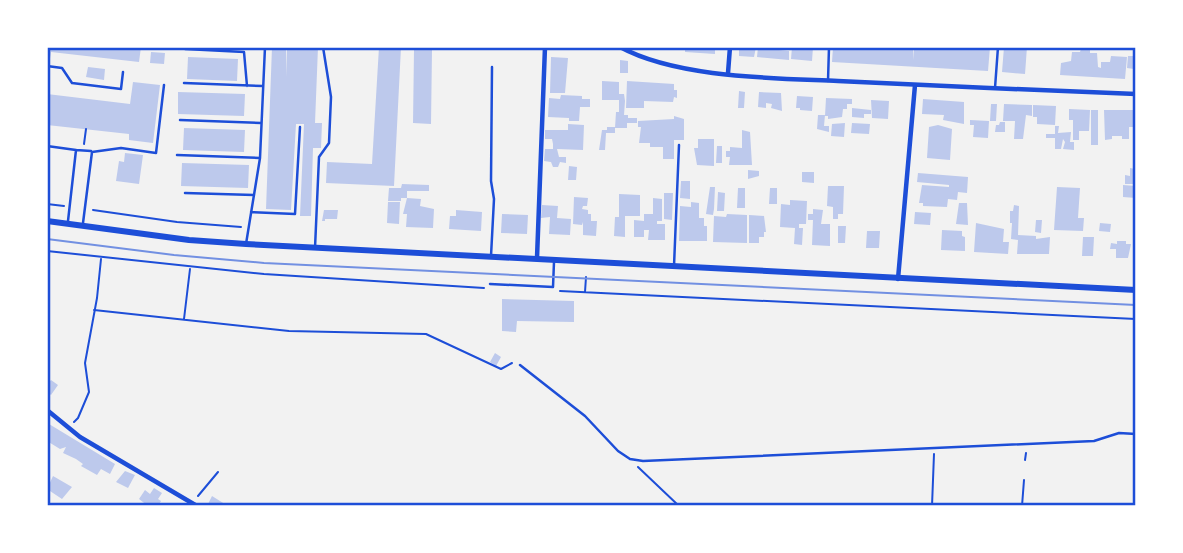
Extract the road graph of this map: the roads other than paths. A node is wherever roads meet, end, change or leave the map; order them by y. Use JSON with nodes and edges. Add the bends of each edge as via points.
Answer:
{"nodes":[{"id":1,"x":265,"y":47,"type":"edge"},
{"id":2,"x":323,"y":47,"type":"edge"},
{"id":3,"x":545,"y":47,"type":"edge"},
{"id":4,"x":620,"y":47,"type":"edge"},
{"id":5,"x":730,"y":47,"type":"edge"},
{"id":6,"x":830,"y":47,"type":"edge"},
{"id":7,"x":998,"y":47,"type":"edge"},
{"id":8,"x":185,"y":49,"type":"dead end"},
{"id":9,"x":244,"y":50,"type":"edge"},
{"id":10,"x":47,"y":66,"type":"edge"},
{"id":11,"x":492,"y":68,"type":"dead end"},
{"id":12,"x":123,"y":72,"type":"dead end"},
{"id":13,"x":728,"y":73,"type":"junction"},
{"id":14,"x":828,"y":81,"type":"junction"},
{"id":15,"x":184,"y":83,"type":"dead end"},
{"id":16,"x":164,"y":85,"type":"dead end"},
{"id":17,"x":915,"y":85,"type":"junction"},
{"id":18,"x":247,"y":86,"type":"junction"},
{"id":19,"x":263,"y":86,"type":"junction"},
{"id":20,"x":995,"y":89,"type":"junction"},
{"id":21,"x":1136,"y":94,"type":"edge"},
{"id":22,"x":180,"y":120,"type":"dead end"},
{"id":23,"x":261,"y":123,"type":"junction"},
{"id":24,"x":300,"y":127,"type":"dead end"},
{"id":25,"x":679,"y":145,"type":"dead end"},
{"id":26,"x":47,"y":146,"type":"edge"},
{"id":27,"x":76,"y":150,"type":"junction"},
{"id":28,"x":92,"y":152,"type":"junction"},
{"id":29,"x":177,"y":155,"type":"dead end"},
{"id":30,"x":260,"y":158,"type":"junction"},
{"id":31,"x":185,"y":193,"type":"dead end"},
{"id":32,"x":254,"y":195,"type":"junction"},
{"id":33,"x":251,"y":212,"type":"junction"},
{"id":34,"x":47,"y":221,"type":"edge"},
{"id":35,"x":67,"y":224,"type":"junction"},
{"id":36,"x":82,"y":226,"type":"junction"},
{"id":37,"x":246,"y":244,"type":"junction"},
{"id":38,"x":315,"y":248,"type":"junction"},
{"id":39,"x":491,"y":256,"type":"junction"},
{"id":40,"x":537,"y":258,"type":"junction"},
{"id":41,"x":554,"y":259,"type":"junction"},
{"id":42,"x":674,"y":266,"type":"junction"},
{"id":43,"x":898,"y":279,"type":"junction"},
{"id":44,"x":490,"y":284,"type":"dead end"},
{"id":45,"x":1136,"y":290,"type":"edge"},
{"id":46,"x":520,"y":365,"type":"road end"},
{"id":47,"x":47,"y":410,"type":"edge"},
{"id":48,"x":1136,"y":435,"type":"edge"},
{"id":49,"x":195,"y":504,"type":"edge"}],
"edges":[{"from":1,"to":19,"type":"lane"},
{"from":2,"to":38,"type":"lane","via":[[331,97],[330,143],[319,157]]},
{"from":3,"to":40,"type":"street"},
{"from":4,"to":13,"type":"street","via":[[658,64]]},
{"from":5,"to":13,"type":"street"},
{"from":6,"to":14,"type":"lane"},
{"from":7,"to":20,"type":"lane"},
{"from":8,"to":9,"type":"lane"},
{"from":9,"to":18,"type":"lane"},
{"from":10,"to":12,"type":"lane","via":[[62,68],[72,83],[121,89]]},
{"from":11,"to":39,"type":"lane"},
{"from":13,"to":14,"type":"street"},
{"from":14,"to":17,"type":"street"},
{"from":15,"to":18,"type":"lane"},
{"from":16,"to":28,"type":"lane","via":[[156,153],[121,148]]},
{"from":17,"to":20,"type":"street"},
{"from":17,"to":43,"type":"street"},
{"from":18,"to":19,"type":"lane"},
{"from":19,"to":23,"type":"lane"},
{"from":20,"to":21,"type":"street"},
{"from":22,"to":23,"type":"lane"},
{"from":23,"to":30,"type":"lane"},
{"from":24,"to":33,"type":"lane","via":[[295,214]]},
{"from":25,"to":42,"type":"lane"},
{"from":26,"to":27,"type":"lane"},
{"from":27,"to":28,"type":"lane"},
{"from":27,"to":35,"type":"lane"},
{"from":28,"to":36,"type":"lane"},
{"from":29,"to":30,"type":"lane"},
{"from":30,"to":32,"type":"lane"},
{"from":31,"to":32,"type":"lane"},
{"from":32,"to":33,"type":"lane"},
{"from":33,"to":37,"type":"lane"},
{"from":34,"to":35,"type":"main road"},
{"from":35,"to":36,"type":"main road"},
{"from":36,"to":37,"type":"main road"},
{"from":37,"to":38,"type":"main road"},
{"from":38,"to":39,"type":"main road"},
{"from":39,"to":40,"type":"main road"},
{"from":40,"to":41,"type":"main road"},
{"from":41,"to":42,"type":"main road"},
{"from":41,"to":44,"type":"lane","via":[[553,287]]},
{"from":42,"to":43,"type":"main road"},
{"from":43,"to":45,"type":"main road"},
{"from":46,"to":48,"type":"lane","via":[[630,459],[1094,442],[1119,433]]},
{"from":47,"to":49,"type":"street","via":[[80,437]]}]}
